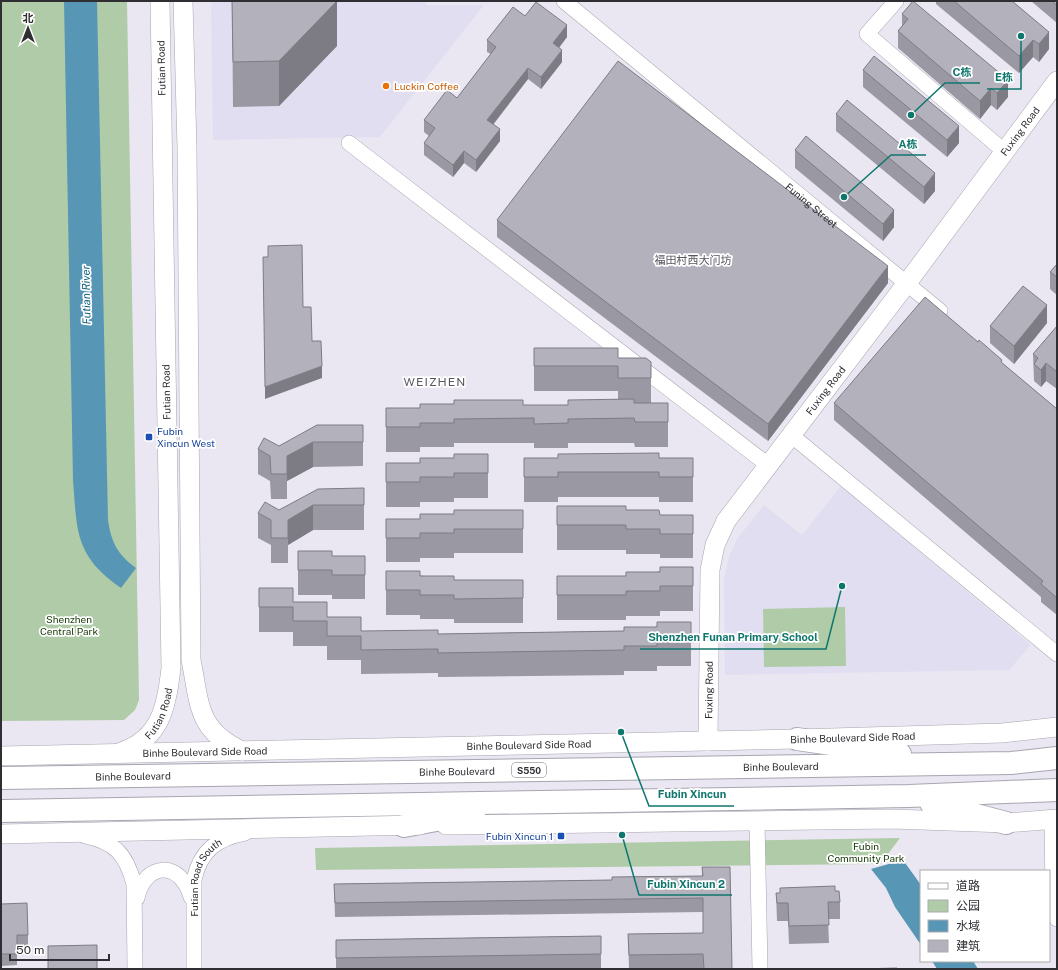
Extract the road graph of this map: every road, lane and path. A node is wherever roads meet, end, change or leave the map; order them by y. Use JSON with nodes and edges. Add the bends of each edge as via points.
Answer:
{"nodes":[{"id":1,"x":160,"y":1,"type":"edge"},
{"id":2,"x":183,"y":1,"type":"edge"},
{"id":3,"x":564,"y":1,"type":"edge"},
{"id":4,"x":896,"y":1,"type":"edge"},
{"id":5,"x":1057,"y":81,"type":"edge"},
{"id":6,"x":349,"y":143,"type":"dead end"},
{"id":7,"x":1005,"y":152,"type":"junction"},
{"id":8,"x":907,"y":283,"type":"junction"},
{"id":9,"x":949,"y":319,"type":"edge"},
{"id":10,"x":791,"y":435,"type":"junction"},
{"id":11,"x":768,"y":466,"type":"junction"},
{"id":12,"x":1057,"y":654,"type":"edge"},
{"id":13,"x":1057,"y":727,"type":"edge"},
{"id":14,"x":797,"y":739,"type":"junction"},
{"id":15,"x":708,"y":741,"type":"junction"},
{"id":16,"x":242,"y":751,"type":"junction"},
{"id":17,"x":111,"y":755,"type":"junction"},
{"id":18,"x":1,"y":756,"type":"edge"},
{"id":19,"x":1057,"y":758,"type":"edge"},
{"id":20,"x":964,"y":764,"type":"junction"},
{"id":21,"x":1,"y":778,"type":"edge"},
{"id":22,"x":1057,"y":790,"type":"edge"},
{"id":23,"x":909,"y":796,"type":"junction"},
{"id":24,"x":540,"y":801,"type":"junction"},
{"id":25,"x":1,"y":811,"type":"edge"},
{"id":26,"x":1054,"y":819,"type":"edge"},
{"id":27,"x":757,"y":821,"type":"junction"},
{"id":28,"x":1006,"y":823,"type":"junction"},
{"id":29,"x":404,"y":826,"type":"junction"},
{"id":30,"x":269,"y":828,"type":"junction"},
{"id":31,"x":73,"y":833,"type":"junction"},
{"id":32,"x":1,"y":834,"type":"edge"},
{"id":33,"x":193,"y":906,"type":"junction"},
{"id":34,"x":134,"y":908,"type":"junction"},
{"id":35,"x":1057,"y":919,"type":"edge"},
{"id":36,"x":135,"y":969,"type":"edge"},
{"id":37,"x":194,"y":969,"type":"edge"},
{"id":38,"x":760,"y":969,"type":"edge"}],
"edges":[{"from":1,"to":17,"type":"main road","name":"Futian Road","via":[[171,668],[166,702],[157,726],[138,744]]},
{"from":2,"to":16,"type":"main road","via":[[192,660],[201,713],[207,724],[227,744]]},
{"from":3,"to":8,"type":"street","name":"Funing Street"},
{"from":4,"to":7,"type":"street","via":[[868,34]]},
{"from":5,"to":7,"type":"main road","name":"Fuxing Road"},
{"from":6,"to":11,"type":"street"},
{"from":7,"to":8,"type":"main road","name":"Fuxing Road"},
{"from":8,"to":9,"type":"street","name":"Funing Street"},
{"from":8,"to":10,"type":"main road","name":"Fuxing Road"},
{"from":10,"to":11,"type":"main road","name":"Fuxing Road"},
{"from":10,"to":12,"type":"street"},
{"from":11,"to":15,"type":"main road","name":"Fuxing Road","via":[[726,521],[712,557],[709,584]]},
{"from":13,"to":14,"type":"main road","name":"Binhe Boulevard Side Road","via":[[1002,733]]},
{"from":14,"to":15,"type":"main road","name":"Binhe Boulevard Side Road"},
{"from":14,"to":20,"type":"highway"},
{"from":15,"to":16,"type":"main road","name":"Binhe Boulevard Side Road"},
{"from":16,"to":17,"type":"main road","name":"Binhe Boulevard Side Road"},
{"from":17,"to":18,"type":"main road","name":"Binhe Boulevard Side Road"},
{"from":19,"to":20,"type":"highway","name":"Binhe Boulevard","number":"S550","via":[[1011,763]]},
{"from":20,"to":21,"type":"highway","name":"Binhe Boulevard","number":"S550"},
{"from":22,"to":23,"type":"highway"},
{"from":23,"to":24,"type":"highway"},
{"from":23,"to":28,"type":"highway"},
{"from":24,"to":25,"type":"highway"},
{"from":24,"to":29,"type":"highway"},
{"from":26,"to":28,"type":"main road"},
{"from":26,"to":35,"type":"street","via":[[1053,899]]},
{"from":27,"to":28,"type":"main road","via":[[892,819]]},
{"from":27,"to":29,"type":"main road"},
{"from":27,"to":38,"type":"street"},
{"from":29,"to":30,"type":"main road"},
{"from":30,"to":31,"type":"main road"},
{"from":30,"to":33,"type":"street","name":"Futian Road South","via":[[226,839],[213,845],[202,855],[196,867]]},
{"from":31,"to":32,"type":"main road"},
{"from":31,"to":34,"type":"street","via":[[96,838],[117,849],[130,870],[134,884]]},
{"from":33,"to":34,"type":"street","via":[[185,882],[173,872],[165,870],[152,873],[143,881]]},
{"from":33,"to":37,"type":"street","name":"Futian Road South"},
{"from":34,"to":36,"type":"street"}]}
